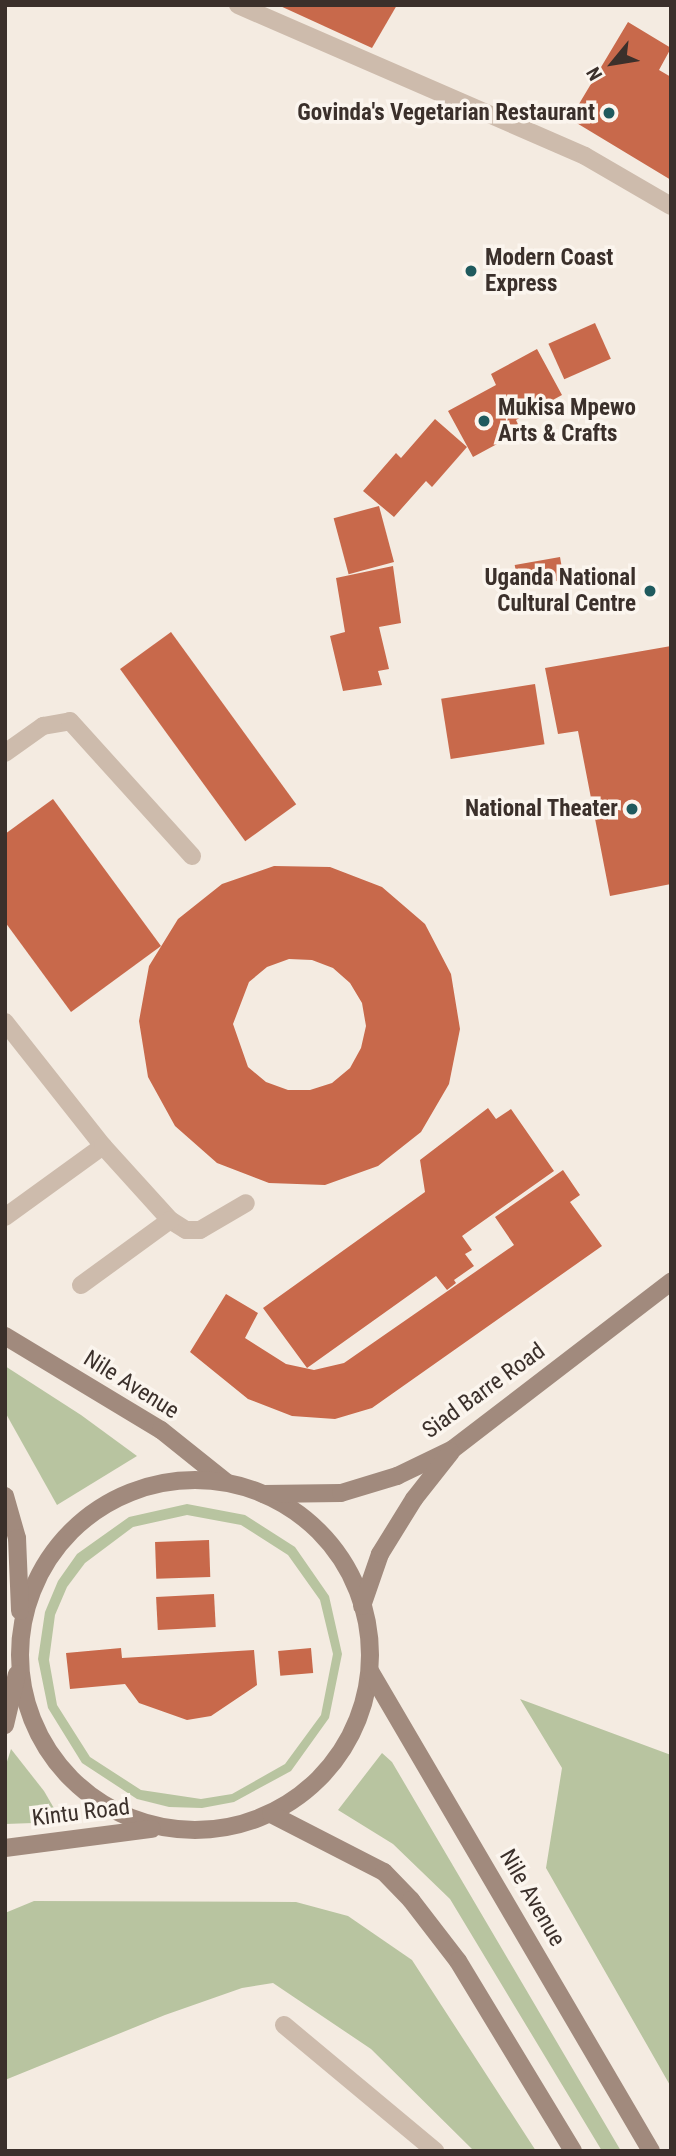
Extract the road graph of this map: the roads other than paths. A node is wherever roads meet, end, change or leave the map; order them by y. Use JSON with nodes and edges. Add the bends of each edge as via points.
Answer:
{"nodes":[{"id":1,"x":238,"y":5,"type":"edge"},
{"id":2,"x":671,"y":206,"type":"edge"},
{"id":3,"x":5,"y":754,"type":"edge"},
{"id":4,"x":192,"y":856,"type":"dead end"},
{"id":5,"x":5,"y":1022,"type":"edge"},
{"id":6,"x":103,"y":1146,"type":"junction"},
{"id":7,"x":246,"y":1203,"type":"dead end"},
{"id":8,"x":5,"y":1217,"type":"edge"},
{"id":9,"x":170,"y":1220,"type":"junction"},
{"id":10,"x":671,"y":1282,"type":"edge"},
{"id":11,"x":81,"y":1285,"type":"dead end"},
{"id":12,"x":5,"y":1336,"type":"edge"},
{"id":13,"x":453,"y":1450,"type":"junction"},
{"id":14,"x":226,"y":1482,"type":"junction"},
{"id":15,"x":263,"y":1494,"type":"junction"},
{"id":16,"x":5,"y":1496,"type":"edge"},
{"id":17,"x":362,"y":1606,"type":"junction"},
{"id":18,"x":21,"y":1628,"type":"junction"},
{"id":19,"x":20,"y":1659,"type":"junction"},
{"id":20,"x":370,"y":1671,"type":"junction"},
{"id":21,"x":5,"y":1725,"type":"edge"},
{"id":22,"x":271,"y":1814,"type":"junction"},
{"id":23,"x":163,"y":1828,"type":"junction"},
{"id":24,"x":5,"y":1848,"type":"edge"},
{"id":25,"x":284,"y":2025,"type":"dead end"},
{"id":26,"x":435,"y":2151,"type":"edge"},
{"id":27,"x":573,"y":2151,"type":"edge"},
{"id":28,"x":651,"y":2151,"type":"edge"}],
"edges":[{"from":1,"to":2,"type":"street","via":[[585,156]]},
{"from":3,"to":4,"type":"street","via":[[43,726],[71,721]]},
{"from":5,"to":6,"type":"street"},
{"from":6,"to":8,"type":"street"},
{"from":6,"to":9,"type":"street"},
{"from":7,"to":9,"type":"street","via":[[200,1230],[186,1230]]},
{"from":9,"to":11,"type":"street"},
{"from":10,"to":13,"type":"main road","name":"Siad Barre Road"},
{"from":12,"to":14,"type":"main road","name":"Nile Avenue","via":[[161,1430]]},
{"from":13,"to":15,"type":"main road","name":"Siad Barre Road","via":[[397,1476],[341,1493]]},
{"from":13,"to":17,"type":"main road","via":[[392,1534]]},
{"from":14,"to":15,"type":"main road"},
{"from":14,"to":18,"type":"main road","via":[[157,1484],[124,1494],[93,1512],[66,1535],[46,1563]]},
{"from":15,"to":17,"type":"main road","via":[[295,1511],[322,1536],[344,1565]]},
{"from":16,"to":18,"type":"main road","via":[[17,1538]]},
{"from":17,"to":20,"type":"main road"},
{"from":18,"to":19,"type":"main road"},
{"from":19,"to":21,"type":"main road"},
{"from":19,"to":23,"type":"main road","via":[[34,1726],[74,1781],[100,1803]]},
{"from":20,"to":22,"type":"main road","via":[[353,1734],[331,1766],[304,1794]]},
{"from":20,"to":28,"type":"main road","name":"Nile Avenue"},
{"from":22,"to":23,"type":"main road","via":[[236,1826],[200,1831]]},
{"from":22,"to":27,"type":"main road","via":[[384,1872],[411,1900],[458,1961]]},
{"from":23,"to":24,"type":"main road","name":"Kintu Road"},
{"from":25,"to":26,"type":"street"}]}
